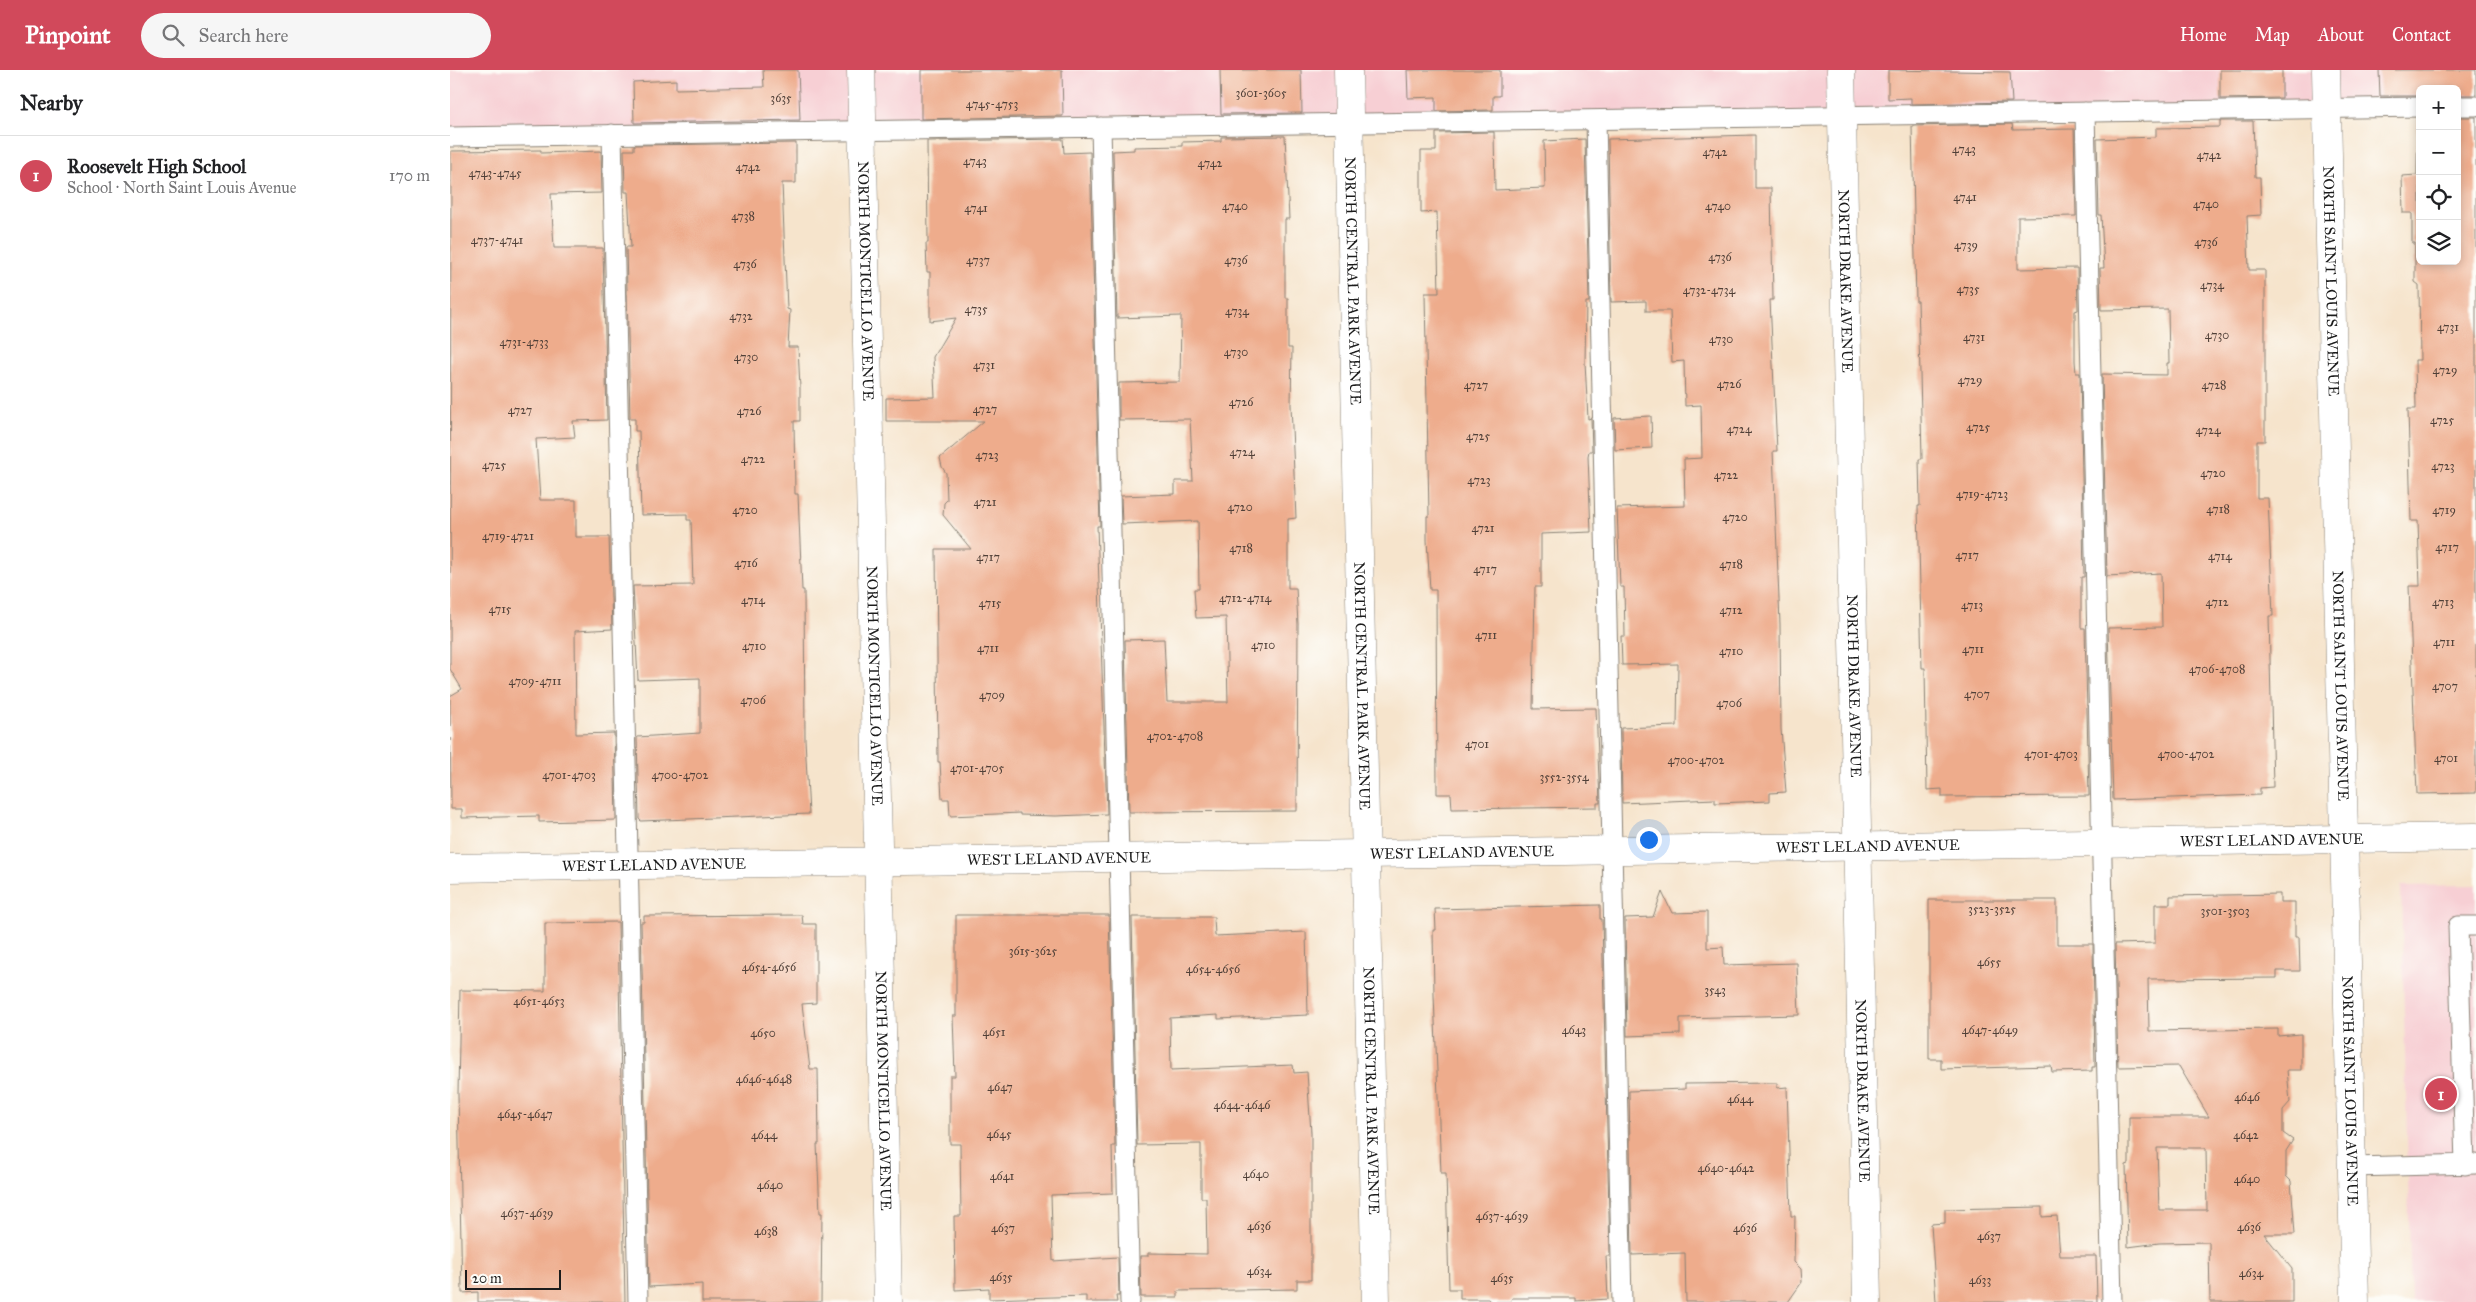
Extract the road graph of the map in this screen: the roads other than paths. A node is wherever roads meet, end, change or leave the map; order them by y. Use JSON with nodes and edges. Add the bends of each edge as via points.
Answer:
{"nodes":[{"id":1,"x":861,"y":70,"type":"edge"},
{"id":2,"x":1348,"y":70,"type":"edge"},
{"id":3,"x":1841,"y":70,"type":"edge"},
{"id":4,"x":2326,"y":70,"type":"edge"},
{"id":5,"x":2461,"y":106,"type":"edge"},
{"id":6,"x":2476,"y":106,"type":"edge"},
{"id":7,"x":2416,"y":107,"type":"edge"},
{"id":8,"x":2327,"y":108,"type":"junction"},
{"id":9,"x":2084,"y":112,"type":"junction"},
{"id":10,"x":1842,"y":116,"type":"junction"},
{"id":11,"x":1596,"y":120,"type":"junction"},
{"id":12,"x":1350,"y":123,"type":"junction"},
{"id":13,"x":1101,"y":127,"type":"junction"},
{"id":14,"x":862,"y":130,"type":"junction"},
{"id":15,"x":612,"y":134,"type":"junction"},
{"id":16,"x":450,"y":137,"type":"edge"},
{"id":17,"x":2476,"y":837,"type":"edge"},
{"id":18,"x":2344,"y":839,"type":"junction"},
{"id":19,"x":2101,"y":843,"type":"junction"},
{"id":20,"x":1858,"y":846,"type":"junction"},
{"id":21,"x":1612,"y":850,"type":"junction"},
{"id":22,"x":1366,"y":853,"type":"junction"},
{"id":23,"x":1119,"y":857,"type":"junction"},
{"id":24,"x":878,"y":861,"type":"junction"},
{"id":25,"x":628,"y":865,"type":"junction"},
{"id":26,"x":450,"y":868,"type":"edge"},
{"id":27,"x":2476,"y":926,"type":"edge"},
{"id":28,"x":2470,"y":1164,"type":"edge"},
{"id":29,"x":2352,"y":1167,"type":"junction"},
{"id":30,"x":638,"y":1302,"type":"edge"},
{"id":31,"x":888,"y":1302,"type":"edge"},
{"id":32,"x":1130,"y":1302,"type":"edge"},
{"id":33,"x":1376,"y":1302,"type":"edge"},
{"id":34,"x":1622,"y":1302,"type":"edge"},
{"id":35,"x":1867,"y":1302,"type":"edge"},
{"id":36,"x":2112,"y":1302,"type":"edge"},
{"id":37,"x":2355,"y":1302,"type":"edge"}],
"edges":[{"from":1,"to":14,"type":"street","name":"NORTH MONTICELLO AVENUE"},
{"from":2,"to":12,"type":"street","name":"NORTH CENTRAL PARK AVENUE"},
{"from":3,"to":10,"type":"street","name":"NORTH DRAKE AVENUE"},
{"from":4,"to":8,"type":"street","name":"NORTH SAINT LOUIS AVENUE"},
{"from":5,"to":6,"type":"lane"},
{"from":7,"to":8,"type":"lane"},
{"from":8,"to":9,"type":"lane"},
{"from":8,"to":18,"type":"street","name":"NORTH SAINT LOUIS AVENUE"},
{"from":9,"to":10,"type":"lane"},
{"from":9,"to":19,"type":"lane"},
{"from":10,"to":11,"type":"lane"},
{"from":10,"to":20,"type":"street","name":"NORTH DRAKE AVENUE"},
{"from":11,"to":12,"type":"lane"},
{"from":11,"to":21,"type":"lane"},
{"from":12,"to":13,"type":"lane"},
{"from":12,"to":22,"type":"street","name":"NORTH CENTRAL PARK AVENUE"},
{"from":13,"to":14,"type":"lane"},
{"from":13,"to":23,"type":"lane"},
{"from":14,"to":15,"type":"lane"},
{"from":14,"to":24,"type":"street","name":"NORTH MONTICELLO AVENUE"},
{"from":15,"to":16,"type":"lane"},
{"from":15,"to":25,"type":"lane"},
{"from":17,"to":18,"type":"street","name":"WEST LELAND AVENUE"},
{"from":18,"to":19,"type":"street","name":"WEST LELAND AVENUE"},
{"from":18,"to":29,"type":"street","name":"NORTH SAINT LOUIS AVENUE"},
{"from":19,"to":20,"type":"street","name":"WEST LELAND AVENUE"},
{"from":19,"to":36,"type":"lane"},
{"from":20,"to":21,"type":"street","name":"WEST LELAND AVENUE"},
{"from":20,"to":35,"type":"street","name":"NORTH DRAKE AVENUE"},
{"from":21,"to":22,"type":"street","name":"WEST LELAND AVENUE"},
{"from":21,"to":34,"type":"lane"},
{"from":22,"to":23,"type":"street","name":"WEST LELAND AVENUE"},
{"from":22,"to":33,"type":"street","name":"NORTH CENTRAL PARK AVENUE"},
{"from":23,"to":24,"type":"street","name":"WEST LELAND AVENUE"},
{"from":23,"to":32,"type":"lane"},
{"from":24,"to":25,"type":"street","name":"WEST LELAND AVENUE"},
{"from":24,"to":31,"type":"street","name":"NORTH MONTICELLO AVENUE"},
{"from":25,"to":26,"type":"street","name":"WEST LELAND AVENUE"},
{"from":25,"to":30,"type":"lane"},
{"from":27,"to":28,"type":"lane","via":[[2458,926]]},
{"from":28,"to":29,"type":"lane"},
{"from":29,"to":37,"type":"street","name":"NORTH SAINT LOUIS AVENUE"}]}
